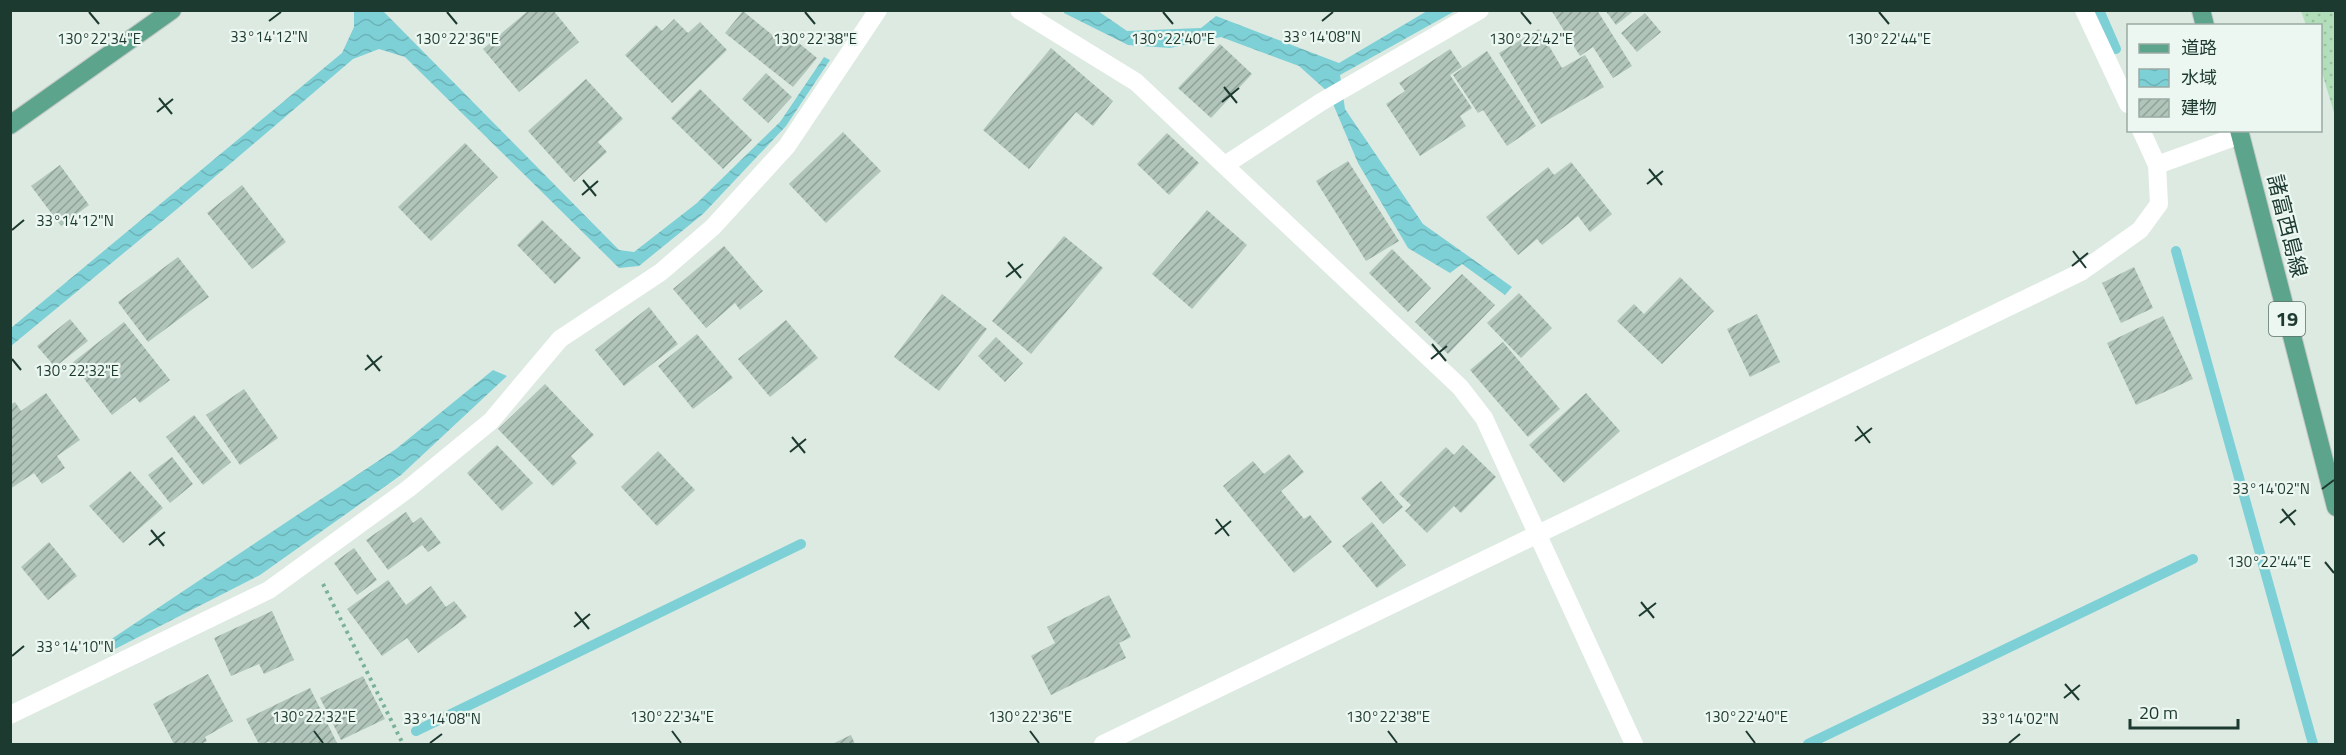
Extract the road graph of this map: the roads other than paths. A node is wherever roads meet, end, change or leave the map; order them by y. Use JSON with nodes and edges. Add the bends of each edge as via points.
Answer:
{"nodes":[{"id":1,"x":172,"y":10,"type":"edge"},
{"id":2,"x":878,"y":10,"type":"edge"},
{"id":3,"x":1019,"y":10,"type":"edge"},
{"id":4,"x":1480,"y":10,"type":"edge"},
{"id":5,"x":2084,"y":10,"type":"edge"},
{"id":6,"x":2127,"y":102,"type":"edge"},
{"id":7,"x":10,"y":125,"type":"edge"},
{"id":8,"x":2142,"y":132,"type":"edge"},
{"id":9,"x":2240,"y":133,"type":"edge"},
{"id":10,"x":1225,"y":165,"type":"junction"},
{"id":11,"x":2157,"y":165,"type":"junction"},
{"id":12,"x":2336,"y":507,"type":"edge"},
{"id":13,"x":1535,"y":534,"type":"junction"},
{"id":14,"x":10,"y":715,"type":"edge"},
{"id":15,"x":1103,"y":744,"type":"edge"},
{"id":16,"x":1634,"y":744,"type":"edge"}],
"edges":[{"from":1,"to":7,"type":"main road"},
{"from":2,"to":14,"type":"street","via":[[787,146],[713,227],[661,272],[560,339],[491,421],[408,489],[269,590]]},
{"from":3,"to":10,"type":"street","via":[[1136,82]]},
{"from":4,"to":10,"type":"street","via":[[1321,102]]},
{"from":5,"to":6,"type":"street"},
{"from":8,"to":11,"type":"street"},
{"from":9,"to":11,"type":"street"},
{"from":9,"to":12,"type":"main road","name":"諸富西島線","number":"19"},
{"from":10,"to":13,"type":"street","via":[[1460,387],[1484,418]]},
{"from":11,"to":13,"type":"street","via":[[2159,204],[2140,230],[2081,272]]},
{"from":13,"to":15,"type":"street"},
{"from":13,"to":16,"type":"street"}]}
